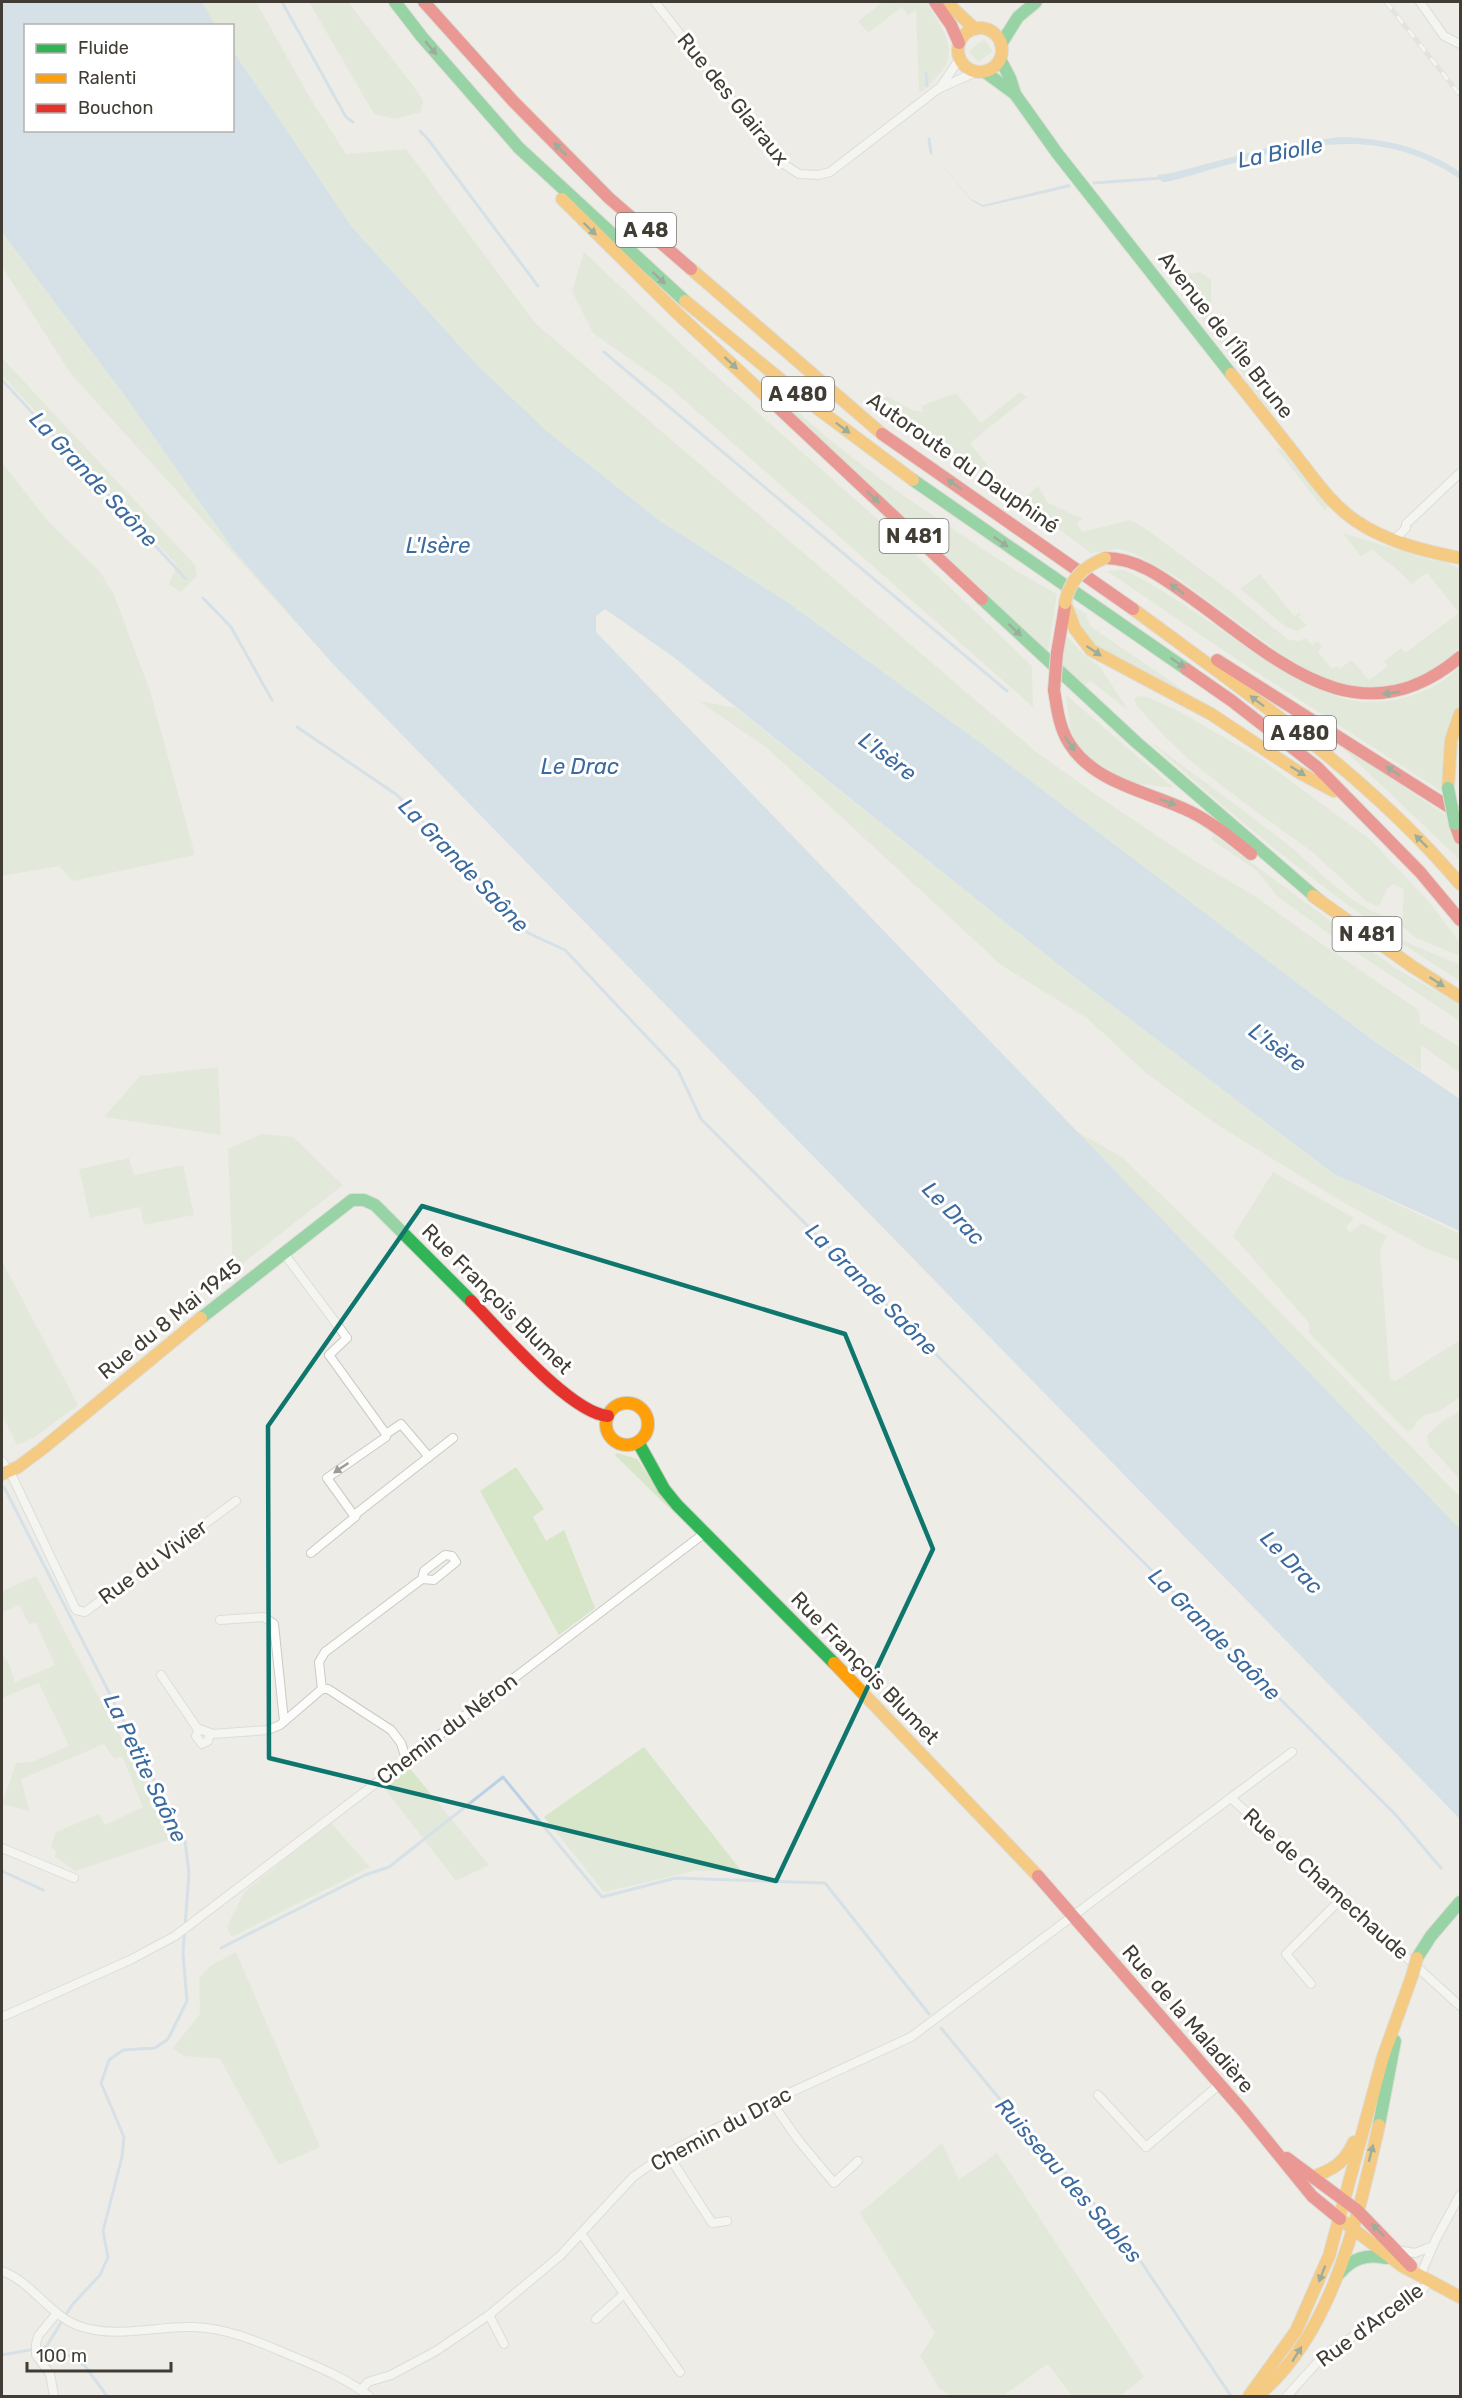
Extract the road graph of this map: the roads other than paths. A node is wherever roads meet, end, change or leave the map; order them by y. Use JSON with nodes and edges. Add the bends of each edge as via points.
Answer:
{"nodes":[{"id":1,"x":395,"y":2,"type":"edge"},
{"id":2,"x":424,"y":2,"type":"edge"},
{"id":3,"x":656,"y":2,"type":"edge"},
{"id":4,"x":935,"y":2,"type":"edge"},
{"id":5,"x":946,"y":2,"type":"edge"},
{"id":6,"x":1036,"y":2,"type":"edge"},
{"id":7,"x":1420,"y":2,"type":"edge"},
{"id":8,"x":1018,"y":17,"type":"junction"},
{"id":9,"x":975,"y":29,"type":"junction"},
{"id":10,"x":988,"y":30,"type":"junction"},
{"id":11,"x":960,"y":43,"type":"junction"},
{"id":12,"x":1001,"y":44,"type":"junction"},
{"id":13,"x":1461,"y":44,"type":"edge"},
{"id":14,"x":960,"y":58,"type":"junction"},
{"id":15,"x":1000,"y":59,"type":"junction"},
{"id":16,"x":981,"y":72,"type":"junction"},
{"id":17,"x":938,"y":89,"type":"junction"},
{"id":18,"x":1015,"y":94,"type":"junction"},
{"id":19,"x":521,"y":150,"type":"junction"},
{"id":20,"x":1461,"y":473,"type":"edge"},
{"id":21,"x":1461,"y":480,"type":"edge"},
{"id":22,"x":1406,"y":528,"type":"junction"},
{"id":23,"x":1394,"y":540,"type":"junction"},
{"id":24,"x":1442,"y":555,"type":"junction"},
{"id":25,"x":1461,"y":558,"type":"edge"},
{"id":26,"x":1461,"y":564,"type":"edge"},
{"id":27,"x":1123,"y":601,"type":"junction"},
{"id":28,"x":1065,"y":603,"type":"junction"},
{"id":29,"x":1461,"y":657,"type":"edge"},
{"id":30,"x":1461,"y":714,"type":"edge"},
{"id":31,"x":1344,"y":797,"type":"junction"},
{"id":32,"x":1458,"y":819,"type":"edge"},
{"id":33,"x":1461,"y":838,"type":"edge"},
{"id":34,"x":1461,"y":884,"type":"edge"},
{"id":35,"x":1320,"y":901,"type":"junction"},
{"id":36,"x":1461,"y":920,"type":"edge"},
{"id":37,"x":1461,"y":997,"type":"edge"},
{"id":38,"x":364,"y":1200,"type":"joint"},
{"id":39,"x":283,"y":1252,"type":"junction"},
{"id":40,"x":608,"y":1416,"type":"junction"},
{"id":41,"x":386,"y":1434,"type":"junction"},
{"id":42,"x":453,"y":1438,"type":"dead end"},
{"id":43,"x":638,"y":1442,"type":"junction"},
{"id":44,"x":429,"y":1457,"type":"junction"},
{"id":45,"x":4,"y":1469,"type":"edge"},
{"id":46,"x":236,"y":1501,"type":"dead end"},
{"id":47,"x":355,"y":1517,"type":"junction"},
{"id":48,"x":706,"y":1532,"type":"junction"},
{"id":49,"x":311,"y":1553,"type":"dead end"},
{"id":50,"x":422,"y":1579,"type":"dead end"},
{"id":51,"x":220,"y":1620,"type":"dead end"},
{"id":52,"x":161,"y":1675,"type":"dead end"},
{"id":53,"x":322,"y":1689,"type":"junction"},
{"id":54,"x":284,"y":1720,"type":"junction"},
{"id":55,"x":1292,"y":1752,"type":"dead end"},
{"id":56,"x":406,"y":1759,"type":"junction"},
{"id":57,"x":1231,"y":1798,"type":"junction"},
{"id":58,"x":2,"y":1848,"type":"edge"},
{"id":59,"x":74,"y":1878,"type":"dead end"},
{"id":60,"x":1342,"y":1898,"type":"junction"},
{"id":61,"x":1461,"y":1902,"type":"edge"},
{"id":62,"x":1073,"y":1915,"type":"junction"},
{"id":63,"x":1311,"y":1984,"type":"dead end"},
{"id":64,"x":1461,"y":2006,"type":"edge"},
{"id":65,"x":1402,"y":2008,"type":"junction"},
{"id":66,"x":2,"y":2018,"type":"edge"},
{"id":67,"x":1220,"y":2084,"type":"junction"},
{"id":68,"x":1098,"y":2095,"type":"dead end"},
{"id":69,"x":771,"y":2101,"type":"junction"},
{"id":70,"x":1370,"y":2107,"type":"junction"},
{"id":71,"x":1274,"y":2148,"type":"junction"},
{"id":72,"x":667,"y":2153,"type":"junction"},
{"id":73,"x":858,"y":2162,"type":"dead end"},
{"id":74,"x":1313,"y":2176,"type":"junction"},
{"id":75,"x":1300,"y":2181,"type":"junction"},
{"id":76,"x":1461,"y":2195,"type":"edge"},
{"id":77,"x":1344,"y":2199,"type":"junction"},
{"id":78,"x":1357,"y":2210,"type":"junction"},
{"id":79,"x":1339,"y":2218,"type":"junction"},
{"id":80,"x":728,"y":2221,"type":"dead end"},
{"id":81,"x":1351,"y":2229,"type":"junction"},
{"id":82,"x":582,"y":2235,"type":"junction"},
{"id":83,"x":1433,"y":2246,"type":"junction"},
{"id":84,"x":1395,"y":2255,"type":"junction"},
{"id":85,"x":2,"y":2271,"type":"edge"},
{"id":86,"x":1425,"y":2278,"type":"junction"},
{"id":87,"x":1331,"y":2285,"type":"junction"},
{"id":88,"x":624,"y":2294,"type":"junction"},
{"id":89,"x":1461,"y":2297,"type":"edge"},
{"id":90,"x":57,"y":2313,"type":"junction"},
{"id":91,"x":489,"y":2315,"type":"junction"},
{"id":92,"x":597,"y":2319,"type":"dead end"},
{"id":93,"x":504,"y":2344,"type":"dead end"},
{"id":94,"x":680,"y":2372,"type":"dead end"},
{"id":95,"x":361,"y":2390,"type":"junction"},
{"id":96,"x":54,"y":2397,"type":"edge"},
{"id":97,"x":369,"y":2397,"type":"edge"},
{"id":98,"x":1249,"y":2397,"type":"edge"},
{"id":99,"x":1257,"y":2397,"type":"edge"},
{"id":100,"x":1287,"y":2397,"type":"edge"}],
"edges":[{"from":1,"to":19,"type":"main road","one_way":true},
{"from":27,"to":2,"type":"main road","name":"Autoroute du Dauphiné","number":"A 48","one_way":true,"via":[[887,438],[609,198],[513,101]]},
{"from":3,"to":17,"type":"street","name":"Rue des Glairaux","via":[[779,161],[799,174],[818,176],[839,167]]},
{"from":4,"to":11,"type":"main road"},
{"from":5,"to":9,"type":"main road"},
{"from":6,"to":8,"type":"main road"},
{"from":7,"to":13,"type":"street","via":[[1444,36]]},
{"from":8,"to":10,"type":"main road"},
{"from":8,"to":12,"type":"main road"},
{"from":9,"to":10,"type":"main road"},
{"from":9,"to":11,"type":"main road"},
{"from":10,"to":12,"type":"main road"},
{"from":11,"to":14,"type":"main road"},
{"from":12,"to":15,"type":"main road"},
{"from":14,"to":16,"type":"main road","via":[[963,64]]},
{"from":14,"to":17,"type":"street","name":"Rue des Glairaux"},
{"from":15,"to":16,"type":"main road"},
{"from":15,"to":18,"type":"main road","name":"Avenue de l'Île Brune"},
{"from":16,"to":17,"type":"street","name":"Rue des Glairaux"},
{"from":16,"to":18,"type":"main road","name":"Avenue de l'Île Brune"},
{"from":18,"to":23,"type":"main road","name":"Avenue de l'Île Brune","via":[[1057,153],[1318,484],[1356,521]]},
{"from":19,"to":31,"type":"main road","number":"A 480","one_way":true,"via":[[677,294],[798,394],[923,487],[1232,701],[1317,767]]},
{"from":19,"to":35,"type":"main road","number":"N 481","one_way":true,"via":[[579,218],[977,595],[1136,742]]},
{"from":20,"to":22,"type":"street"},
{"from":21,"to":22,"type":"street"},
{"from":22,"to":23,"type":"street"},
{"from":23,"to":24,"type":"main road","name":"Avenue de l'Île Brune"},
{"from":24,"to":25,"type":"main road","name":"Avenue de l'Île Brune"},
{"from":24,"to":26,"type":"main road","name":"Avenue de l'Île Brune"},
{"from":32,"to":27,"type":"main road","one_way":true},
{"from":34,"to":27,"type":"main road","number":"A 480","one_way":true,"via":[[1383,802],[1318,747]]},
{"from":29,"to":28,"type":"main road","one_way":true,"bridge":true,"via":[[1423,685],[1405,691],[1372,695],[1340,690],[1303,676],[1138,564],[1118,558],[1088,565],[1075,577]]},
{"from":28,"to":31,"type":"main road","one_way":true,"via":[[1072,626],[1091,650],[1211,714]]},
{"from":28,"to":35,"type":"main road","one_way":true,"bridge":true,"via":[[1054,690],[1062,732],[1070,746],[1113,780],[1209,822]]},
{"from":30,"to":32,"type":"main road","bridge":true,"via":[[1449,757],[1448,788]]},
{"from":31,"to":36,"type":"main road","number":"A 480","via":[[1381,830]]},
{"from":32,"to":33,"type":"main road"},
{"from":35,"to":37,"type":"main road","number":"N 481","one_way":true},
{"from":38,"to":39,"type":"main road","name":"Rue du 8 Mai 1945","via":[[352,1200],[341,1207]]},
{"from":38,"to":40,"type":"main road","name":"Rue François Blumet","via":[[375,1205],[563,1393],[600,1416]]},
{"from":39,"to":41,"type":"street","via":[[347,1338],[329,1355]]},
{"from":39,"to":45,"type":"main road","name":"Rue du 8 Mai 1945","via":[[42,1449]]},
{"from":40,"to":43,"type":"main road","via":[[607,1428],[612,1439],[625,1445]]},
{"from":40,"to":43,"type":"main road","via":[[621,1404],[639,1407],[648,1423],[646,1434]]},
{"from":41,"to":44,"type":"street","via":[[401,1424]]},
{"from":41,"to":47,"type":"street","one_way":true,"via":[[327,1478]]},
{"from":42,"to":44,"type":"street"},
{"from":43,"to":48,"type":"main road","name":"Rue François Blumet","via":[[664,1489]]},
{"from":44,"to":47,"type":"street"},
{"from":45,"to":46,"type":"street","name":"Rue du Vivier","via":[[14,1478],[76,1610],[85,1612]]},
{"from":47,"to":49,"type":"street"},
{"from":48,"to":56,"type":"street","name":"Chemin du Néron"},
{"from":48,"to":62,"type":"main road","name":"Rue François Blumet","via":[[989,1822]]},
{"from":50,"to":53,"type":"street","via":[[325,1653],[319,1662]]},
{"from":51,"to":54,"type":"street","via":[[264,1617],[274,1624]]},
{"from":52,"to":54,"type":"street","via":[[199,1729],[210,1733],[268,1730]]},
{"from":53,"to":54,"type":"street"},
{"from":53,"to":56,"type":"street","via":[[328,1689],[391,1730]]},
{"from":55,"to":57,"type":"street"},
{"from":56,"to":66,"type":"street","name":"Chemin du Néron","via":[[185,1929],[130,1960]]},
{"from":57,"to":60,"type":"street","name":"Rue de Chamechaude"},
{"from":57,"to":62,"type":"street","name":"Rue de Chamechaude"},
{"from":58,"to":59,"type":"street"},
{"from":60,"to":63,"type":"street","via":[[1286,1954]]},
{"from":60,"to":64,"type":"street","name":"Rue de Chamechaude"},
{"from":61,"to":65,"type":"main road","bridge":true,"via":[[1417,1958]]},
{"from":62,"to":67,"type":"main road","name":"Rue de la Maladière"},
{"from":62,"to":69,"type":"street","name":"Chemin du Drac","via":[[911,2037]]},
{"from":65,"to":70,"type":"main road","via":[[1383,2057]]},
{"from":78,"to":65,"type":"main road","one_way":true},
{"from":67,"to":68,"type":"street","via":[[1146,2147]]},
{"from":67,"to":71,"type":"main road","name":"Rue de la Maladière"},
{"from":69,"to":72,"type":"street","name":"Chemin du Drac"},
{"from":69,"to":73,"type":"street","via":[[834,2183]]},
{"from":70,"to":74,"type":"main road","via":[[1341,2166]]},
{"from":70,"to":77,"type":"main road"},
{"from":71,"to":74,"type":"main road","name":"Rue de la Maladière"},
{"from":71,"to":75,"type":"main road","name":"Rue de la Maladière"},
{"from":72,"to":80,"type":"street","via":[[712,2223]]},
{"from":72,"to":82,"type":"street","name":"Chemin du Drac","via":[[633,2177]]},
{"from":74,"to":75,"type":"main road"},
{"from":74,"to":77,"type":"main road","name":"Rue de la Maladière"},
{"from":75,"to":79,"type":"main road","name":"Rue de la Maladière"},
{"from":76,"to":83,"type":"street"},
{"from":77,"to":78,"type":"main road","name":"Rue de la Maladière"},
{"from":77,"to":79,"type":"main road"},
{"from":78,"to":81,"type":"main road"},
{"from":84,"to":78,"type":"main road","name":"Rue de la Maladière","one_way":true},
{"from":79,"to":81,"type":"main road","name":"Rue de la Maladière"},
{"from":79,"to":98,"type":"main road","one_way":true,"via":[[1318,2285],[1296,2331]]},
{"from":81,"to":84,"type":"main road","name":"Rue de la Maladière"},
{"from":81,"to":87,"type":"main road"},
{"from":82,"to":88,"type":"street"},
{"from":82,"to":91,"type":"street","name":"Chemin du Drac"},
{"from":83,"to":84,"type":"street"},
{"from":83,"to":86,"type":"street"},
{"from":84,"to":86,"type":"main road"},
{"from":84,"to":87,"type":"main road","via":[[1363,2256],[1351,2261]]},
{"from":85,"to":90,"type":"street"},
{"from":86,"to":89,"type":"main road"},
{"from":86,"to":100,"type":"street","name":"Rue d'Arcelle","via":[[1418,2295],[1324,2355]]},
{"from":99,"to":87,"type":"main road","one_way":true,"via":[[1295,2358]]},
{"from":88,"to":92,"type":"street"},
{"from":88,"to":94,"type":"street"},
{"from":90,"to":95,"type":"street","via":[[95,2330],[213,2328],[245,2337],[343,2378]]},
{"from":90,"to":96,"type":"street","via":[[36,2344],[36,2355],[50,2374]]},
{"from":91,"to":93,"type":"street"},
{"from":91,"to":95,"type":"street","name":"Chemin du Drac","via":[[436,2351],[391,2375],[368,2382]]},
{"from":95,"to":97,"type":"street"}]}
